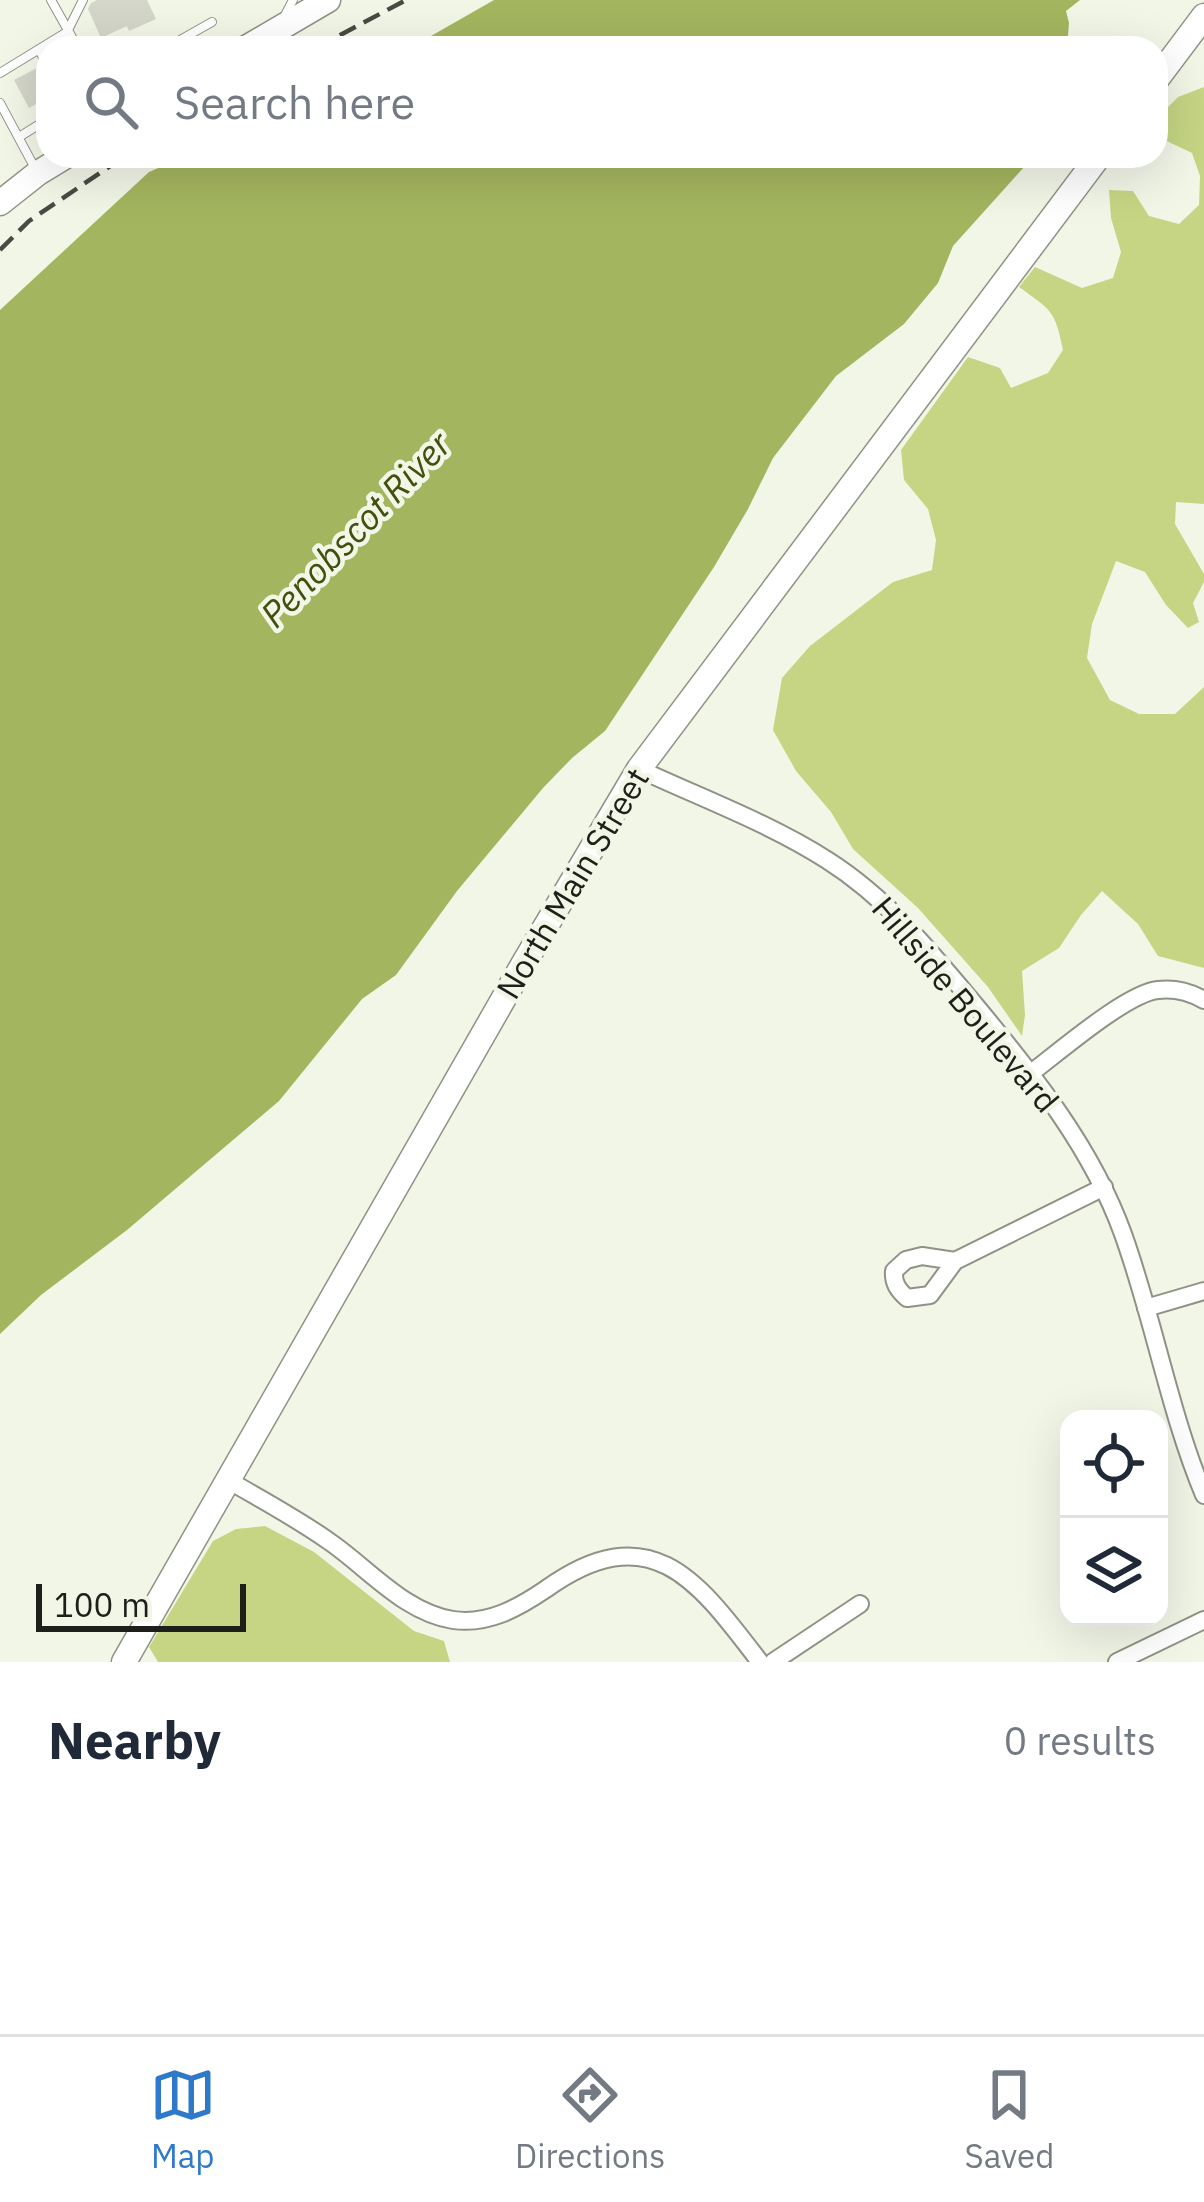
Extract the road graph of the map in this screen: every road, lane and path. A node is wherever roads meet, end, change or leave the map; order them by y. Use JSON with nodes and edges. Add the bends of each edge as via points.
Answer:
{"nodes":[{"id":1,"x":51,"y":0,"type":"edge"},
{"id":2,"x":82,"y":0,"type":"edge"},
{"id":3,"x":293,"y":0,"type":"edge"},
{"id":4,"x":328,"y":0,"type":"edge"},
{"id":5,"x":1204,"y":16,"type":"edge"},
{"id":6,"x":212,"y":22,"type":"dead end"},
{"id":7,"x":278,"y":29,"type":"junction"},
{"id":8,"x":67,"y":32,"type":"junction"},
{"id":9,"x":61,"y":36,"type":"edge"},
{"id":10,"x":70,"y":36,"type":"edge"},
{"id":11,"x":187,"y":36,"type":"edge"},
{"id":12,"x":266,"y":36,"type":"edge"},
{"id":13,"x":36,"y":52,"type":"edge"},
{"id":14,"x":1168,"y":64,"type":"edge"},
{"id":15,"x":0,"y":73,"type":"edge"},
{"id":16,"x":0,"y":103,"type":"edge"},
{"id":17,"x":36,"y":126,"type":"edge"},
{"id":18,"x":19,"y":137,"type":"junction"},
{"id":19,"x":46,"y":168,"type":"edge"},
{"id":20,"x":1090,"y":168,"type":"edge"},
{"id":21,"x":38,"y":173,"type":"junction"},
{"id":22,"x":0,"y":203,"type":"edge"},
{"id":23,"x":638,"y":769,"type":"junction"},
{"id":24,"x":1204,"y":1000,"type":"edge"},
{"id":25,"x":1031,"y":1072,"type":"junction"},
{"id":26,"x":1104,"y":1187,"type":"junction"},
{"id":27,"x":955,"y":1261,"type":"dead end"},
{"id":28,"x":1204,"y":1291,"type":"edge"},
{"id":29,"x":1146,"y":1309,"type":"junction"},
{"id":30,"x":228,"y":1480,"type":"junction"},
{"id":31,"x":1204,"y":1495,"type":"edge"},
{"id":32,"x":860,"y":1604,"type":"dead end"},
{"id":33,"x":1204,"y":1621,"type":"edge"},
{"id":34,"x":124,"y":1662,"type":"edge"},
{"id":35,"x":760,"y":1662,"type":"edge"},
{"id":36,"x":773,"y":1662,"type":"edge"},
{"id":37,"x":1117,"y":1662,"type":"edge"}],
"edges":[{"from":1,"to":8,"type":"lane"},
{"from":2,"to":8,"type":"lane"},
{"from":3,"to":7,"type":"lane"},
{"from":4,"to":7,"type":"main road"},
{"from":5,"to":14,"type":"main road"},
{"from":6,"to":11,"type":"lane"},
{"from":7,"to":12,"type":"main road"},
{"from":8,"to":9,"type":"lane"},
{"from":8,"to":10,"type":"lane"},
{"from":13,"to":15,"type":"lane"},
{"from":16,"to":18,"type":"lane"},
{"from":17,"to":18,"type":"lane"},
{"from":18,"to":21,"type":"lane"},
{"from":19,"to":21,"type":"main road"},
{"from":20,"to":23,"type":"main road","name":"North Main Street"},
{"from":21,"to":22,"type":"main road"},
{"from":23,"to":25,"type":"street","name":"Hillside Boulevard","via":[[801,844],[870,890]]},
{"from":23,"to":30,"type":"main road","name":"North Main Street"},
{"from":24,"to":25,"type":"street","via":[[1174,989],[1134,998]]},
{"from":25,"to":26,"type":"street","name":"Hillside Boulevard"},
{"from":26,"to":27,"type":"street"},
{"from":26,"to":29,"type":"street","name":"Hillside Boulevard"},
{"from":28,"to":29,"type":"street"},
{"from":29,"to":31,"type":"street","name":"Hillside Boulevard"},
{"from":30,"to":34,"type":"main road","name":"North Main Street"},
{"from":30,"to":35,"type":"street","via":[[328,1540],[416,1608],[452,1620],[502,1615],[589,1566],[647,1556],[711,1598]]},
{"from":32,"to":36,"type":"street"},
{"from":33,"to":37,"type":"street"}]}
